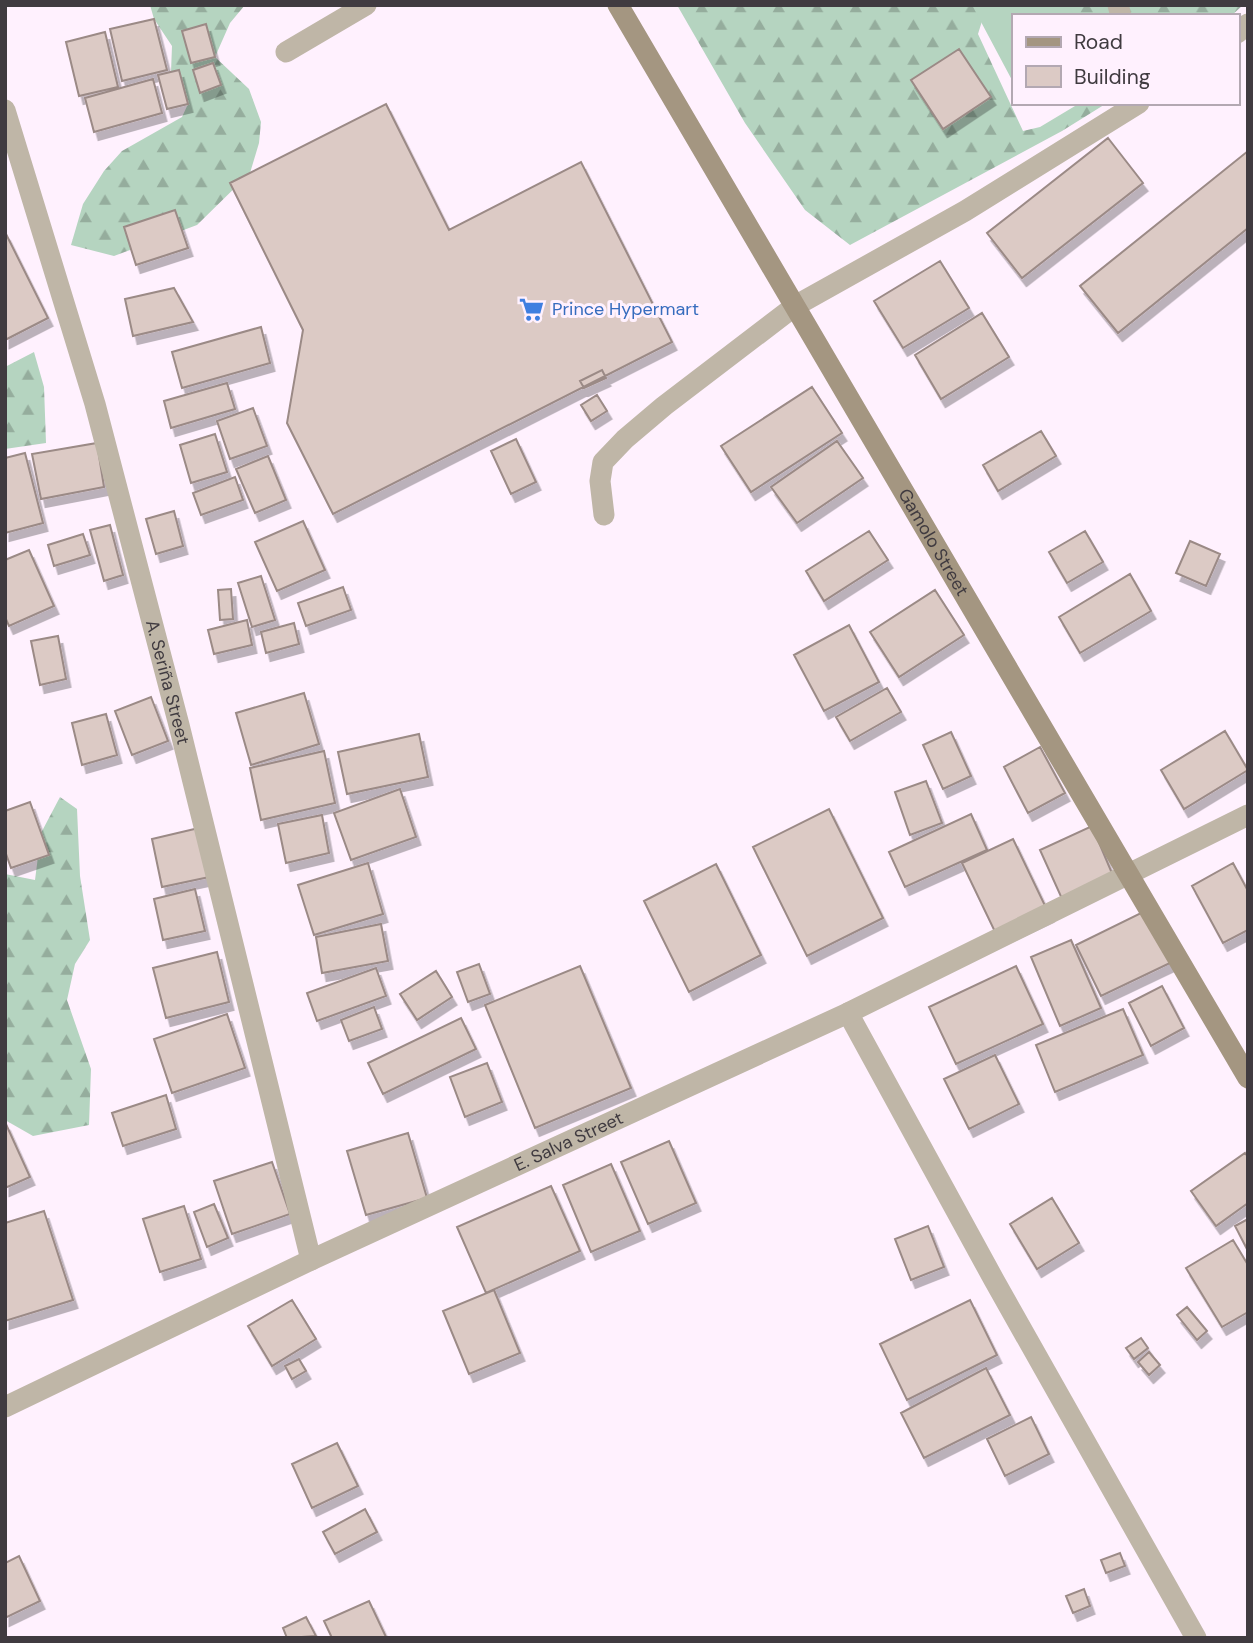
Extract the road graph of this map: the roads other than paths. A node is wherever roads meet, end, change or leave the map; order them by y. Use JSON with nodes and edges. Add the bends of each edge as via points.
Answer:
{"nodes":[{"id":1,"x":366,"y":5,"type":"edge"},
{"id":2,"x":618,"y":5,"type":"edge"},
{"id":3,"x":286,"y":52,"type":"dead end"},
{"id":4,"x":1136,"y":105,"type":"edge"},
{"id":5,"x":5,"y":110,"type":"edge"},
{"id":6,"x":8,"y":136,"type":"edge"},
{"id":7,"x":795,"y":306,"type":"junction"},
{"id":8,"x":604,"y":515,"type":"dead end"},
{"id":9,"x":1248,"y":815,"type":"edge"},
{"id":10,"x":1130,"y":875,"type":"junction"},
{"id":11,"x":848,"y":1013,"type":"junction"},
{"id":12,"x":1248,"y":1078,"type":"edge"},
{"id":13,"x":311,"y":1260,"type":"junction"},
{"id":14,"x":5,"y":1406,"type":"edge"},
{"id":15,"x":1196,"y":1638,"type":"edge"}],
"edges":[{"from":1,"to":3,"type":"street"},
{"from":2,"to":7,"type":"street","name":"Gamolo Street"},
{"from":4,"to":7,"type":"street","via":[[965,211]]},
{"from":5,"to":6,"type":"street","name":"A. Seriña Street"},
{"from":6,"to":13,"type":"street","name":"A. Seriña Street","via":[[95,404]]},
{"from":7,"to":8,"type":"street","via":[[664,406],[603,462]]},
{"from":7,"to":10,"type":"street","name":"Gamolo Street"},
{"from":9,"to":10,"type":"street","name":"E. Salva Street"},
{"from":10,"to":11,"type":"street","name":"E. Salva Street"},
{"from":10,"to":12,"type":"street","name":"Gamolo Street"},
{"from":11,"to":13,"type":"street","name":"E. Salva Street"},
{"from":11,"to":15,"type":"street"},
{"from":13,"to":14,"type":"street","name":"E. Salva Street"}]}
